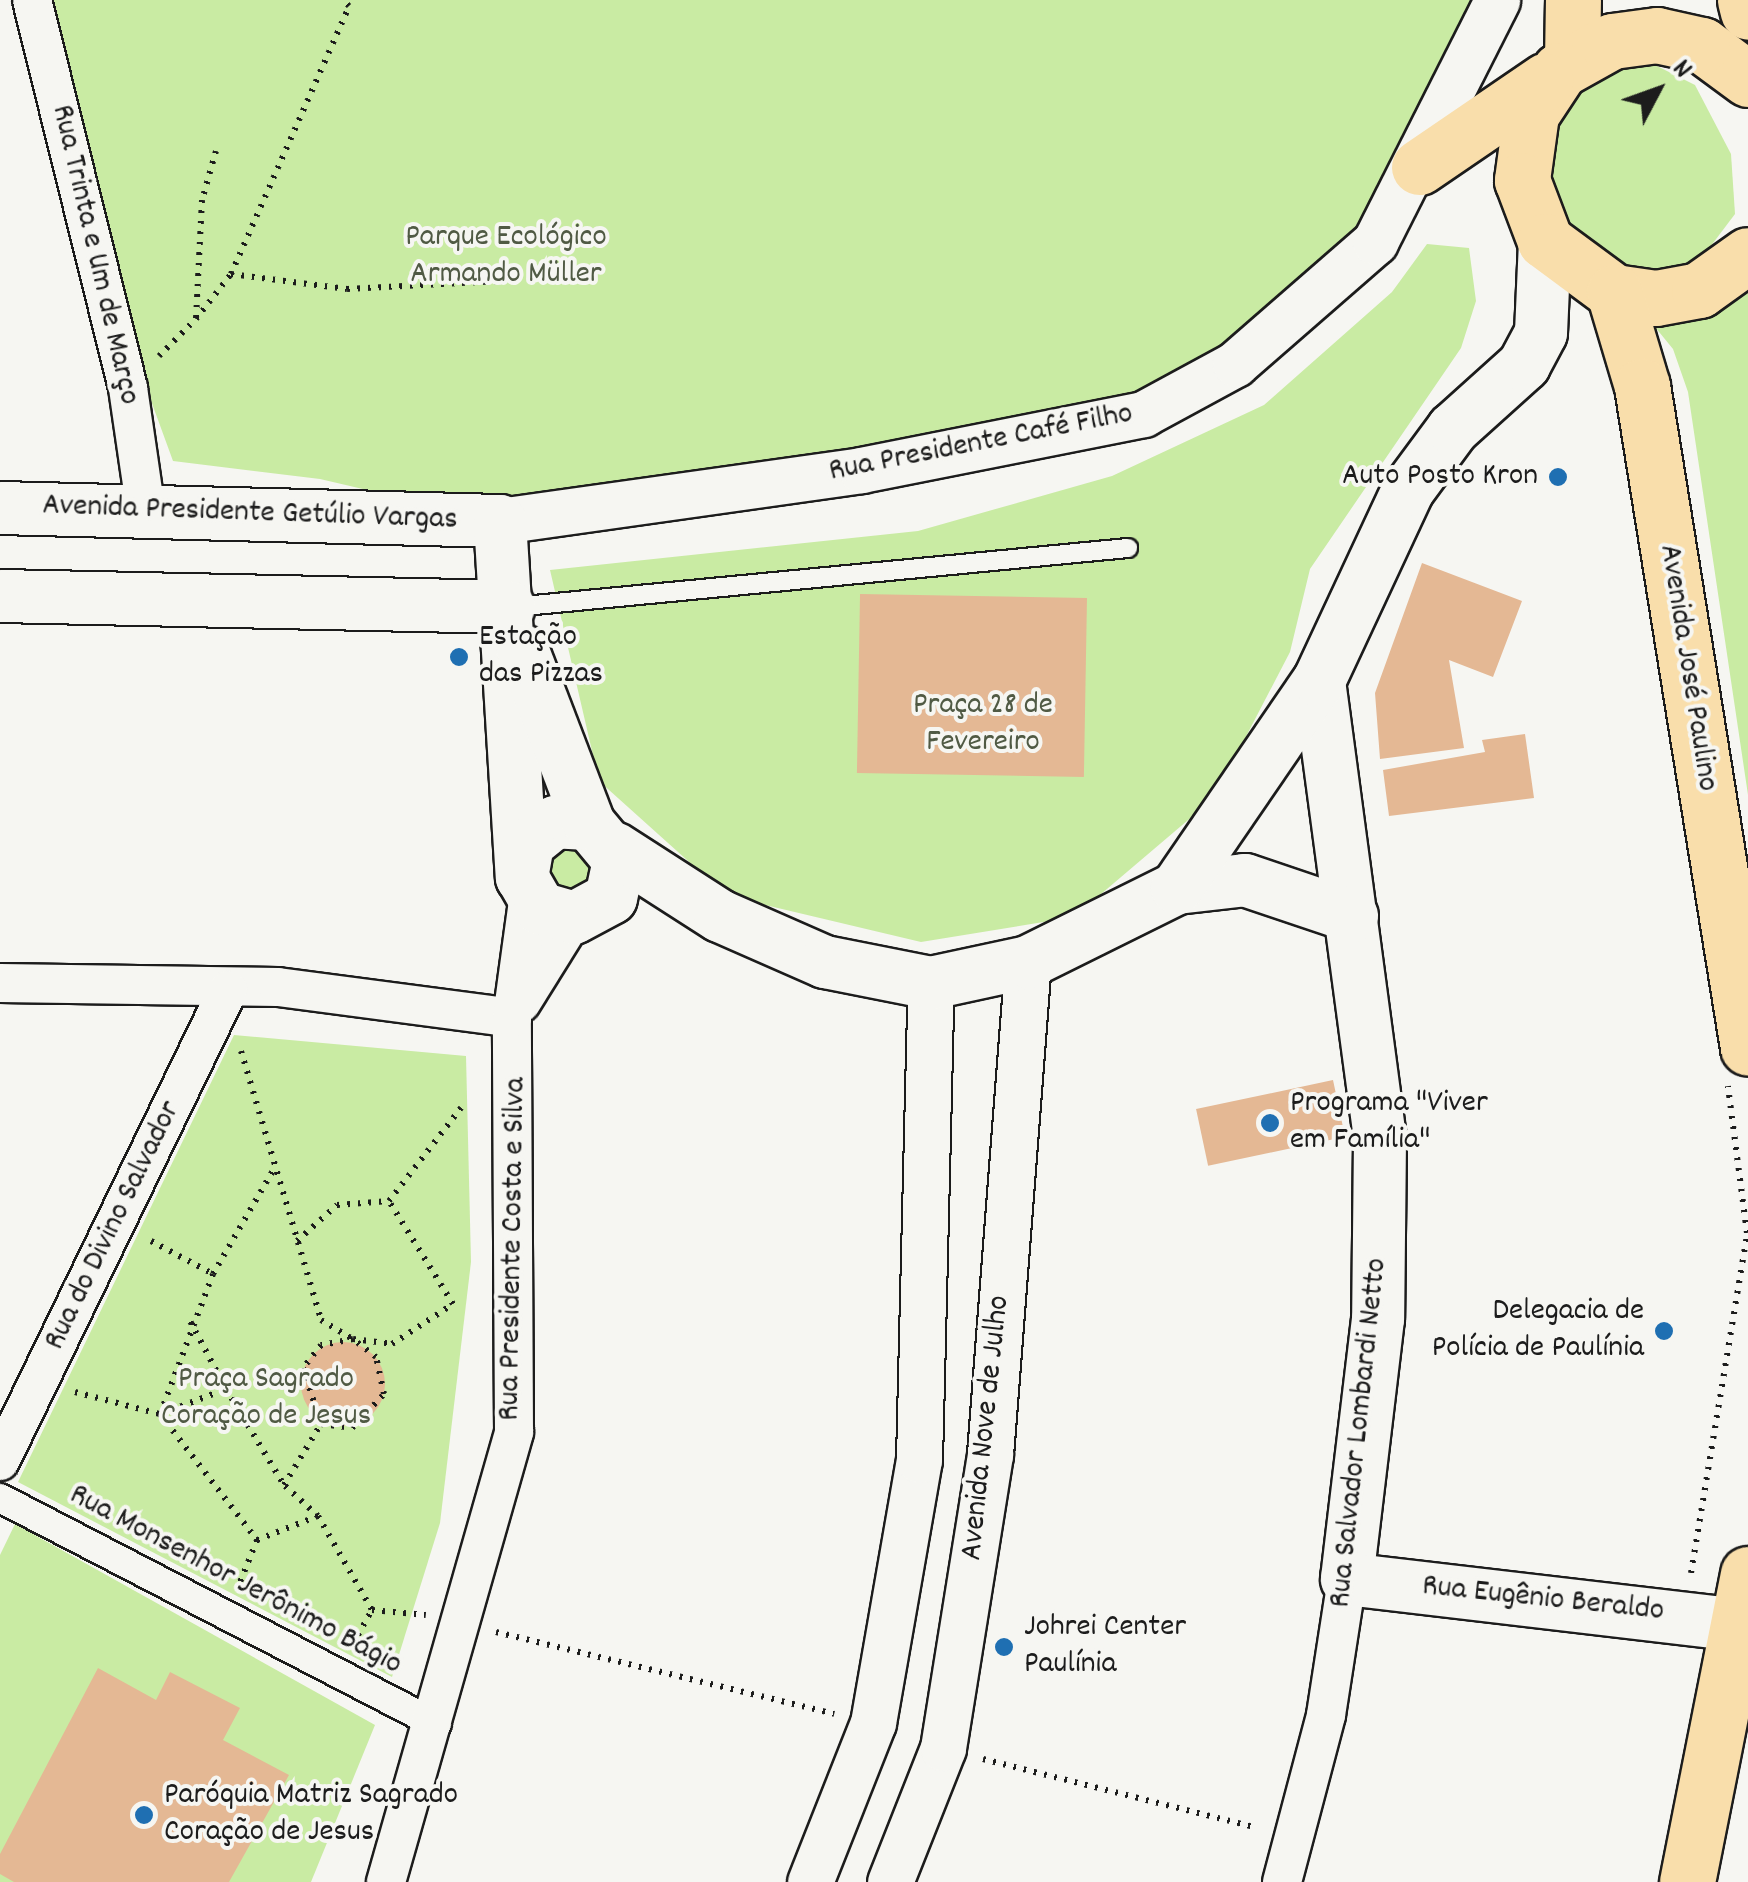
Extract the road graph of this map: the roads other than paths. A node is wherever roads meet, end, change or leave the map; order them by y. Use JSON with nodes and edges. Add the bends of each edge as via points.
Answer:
{"nodes":[{"id":1,"x":32,"y":0,"type":"edge"},
{"id":2,"x":1496,"y":0,"type":"edge"},
{"id":3,"x":1573,"y":0,"type":"edge"},
{"id":4,"x":1746,"y":0,"type":"edge"},
{"id":5,"x":1748,"y":12,"type":"edge"},
{"id":6,"x":1566,"y":66,"type":"junction"},
{"id":7,"x":1748,"y":79,"type":"edge"},
{"id":8,"x":1420,"y":167,"type":"junction"},
{"id":9,"x":1545,"y":241,"type":"junction"},
{"id":10,"x":1748,"y":254,"type":"edge"},
{"id":11,"x":1614,"y":292,"type":"junction"},
{"id":12,"x":1,"y":509,"type":"edge"},
{"id":13,"x":146,"y":511,"type":"junction"},
{"id":14,"x":500,"y":521,"type":"junction"},
{"id":15,"x":1128,"y":548,"type":"dead end"},
{"id":16,"x":0,"y":596,"type":"edge"},
{"id":17,"x":509,"y":607,"type":"junction"},
{"id":18,"x":1320,"y":682,"type":"junction"},
{"id":19,"x":602,"y":836,"type":"junction"},
{"id":20,"x":1177,"y":888,"type":"junction"},
{"id":21,"x":554,"y":901,"type":"junction"},
{"id":22,"x":720,"y":916,"type":"junction"},
{"id":23,"x":1352,"y":916,"type":"junction"},
{"id":24,"x":1028,"y":962,"type":"junction"},
{"id":25,"x":0,"y":983,"type":"edge"},
{"id":26,"x":932,"y":983,"type":"junction"},
{"id":27,"x":228,"y":990,"type":"junction"},
{"id":28,"x":512,"y":1018,"type":"junction"},
{"id":29,"x":1748,"y":1048,"type":"edge"},
{"id":30,"x":0,"y":1461,"type":"edge"},
{"id":31,"x":0,"y":1498,"type":"edge"},
{"id":32,"x":1348,"y":1578,"type":"junction"},
{"id":33,"x":1745,"y":1608,"type":"edge"},
{"id":34,"x":437,"y":1726,"type":"junction"},
{"id":35,"x":386,"y":1882,"type":"edge"},
{"id":36,"x":810,"y":1882,"type":"edge"},
{"id":37,"x":890,"y":1882,"type":"edge"},
{"id":38,"x":1282,"y":1882,"type":"edge"},
{"id":39,"x":1688,"y":1882,"type":"edge"}],
"edges":[{"from":1,"to":13,"type":"street","name":"Rua Trinta e Um de Março","via":[[128,388]]},
{"from":2,"to":8,"type":"street","name":"Rua Presidente Café Filho"},
{"from":3,"to":6,"type":"main road"},
{"from":4,"to":5,"type":"main road"},
{"from":6,"to":7,"type":"main road","via":[[1612,41],[1657,35],[1702,45]]},
{"from":6,"to":8,"type":"main road","via":[[1466,144]]},
{"from":6,"to":9,"type":"main road","via":[[1523,146],[1522,180]]},
{"from":8,"to":14,"type":"street","name":"Rua Presidente Café Filho","via":[[1375,242],[1309,308],[1142,414],[862,470]]},
{"from":9,"to":11,"type":"main road"},
{"from":9,"to":18,"type":"main road","via":[[1541,333],[1408,490]]},
{"from":10,"to":11,"type":"main road","via":[[1699,290],[1656,298]]},
{"from":11,"to":29,"type":"main road","name":"Avenida José Paulino","via":[[1642,386]]},
{"from":12,"to":13,"type":"main road","name":"Avenida Presidente Getúlio Vargas"},
{"from":13,"to":14,"type":"main road","name":"Avenida Presidente Getúlio Vargas"},
{"from":14,"to":17,"type":"main road"},
{"from":15,"to":17,"type":"lane"},
{"from":16,"to":17,"type":"main road"},
{"from":17,"to":19,"type":"main road"},
{"from":17,"to":21,"type":"main road","via":[[507,750]]},
{"from":18,"to":20,"type":"main road"},
{"from":18,"to":23,"type":"main road","name":"Rua Salvador Lombardi Netto"},
{"from":19,"to":21,"type":"main road","via":[[616,886]]},
{"from":19,"to":21,"type":"main road","via":[[540,831]]},
{"from":19,"to":22,"type":"main road"},
{"from":20,"to":23,"type":"main road","via":[[1245,880]]},
{"from":20,"to":24,"type":"main road"},
{"from":21,"to":22,"type":"main road"},
{"from":21,"to":28,"type":"street","name":"Rua Presidente Costa e Silva"},
{"from":21,"to":28,"type":"street"},
{"from":22,"to":26,"type":"main road","via":[[825,962]]},
{"from":23,"to":32,"type":"main road","name":"Rua Salvador Lombardi Netto","via":[[1380,1140],[1378,1319]]},
{"from":24,"to":26,"type":"main road"},
{"from":24,"to":37,"type":"street","name":"Avenida Nove de Julho","via":[[990,1454],[943,1748]]},
{"from":25,"to":27,"type":"street"},
{"from":26,"to":36,"type":"street","name":"Avenida Nove de Julho","via":[[919,1460],[874,1723]]},
{"from":27,"to":28,"type":"street","via":[[278,987]]},
{"from":27,"to":30,"type":"street","name":"Rua do Divino Salvador"},
{"from":28,"to":34,"type":"street","name":"Rua Presidente Costa e Silva","via":[[514,1432]]},
{"from":31,"to":34,"type":"street","name":"Rua Monsenhor Jerônimo Bágio"},
{"from":32,"to":33,"type":"main road","name":"Rua Eugênio Beraldo"},
{"from":32,"to":38,"type":"street","name":"Rua Salvador Lombardi Netto"},
{"from":33,"to":39,"type":"main road"},
{"from":34,"to":35,"type":"street","name":"Rua Presidente Costa e Silva"}]}
